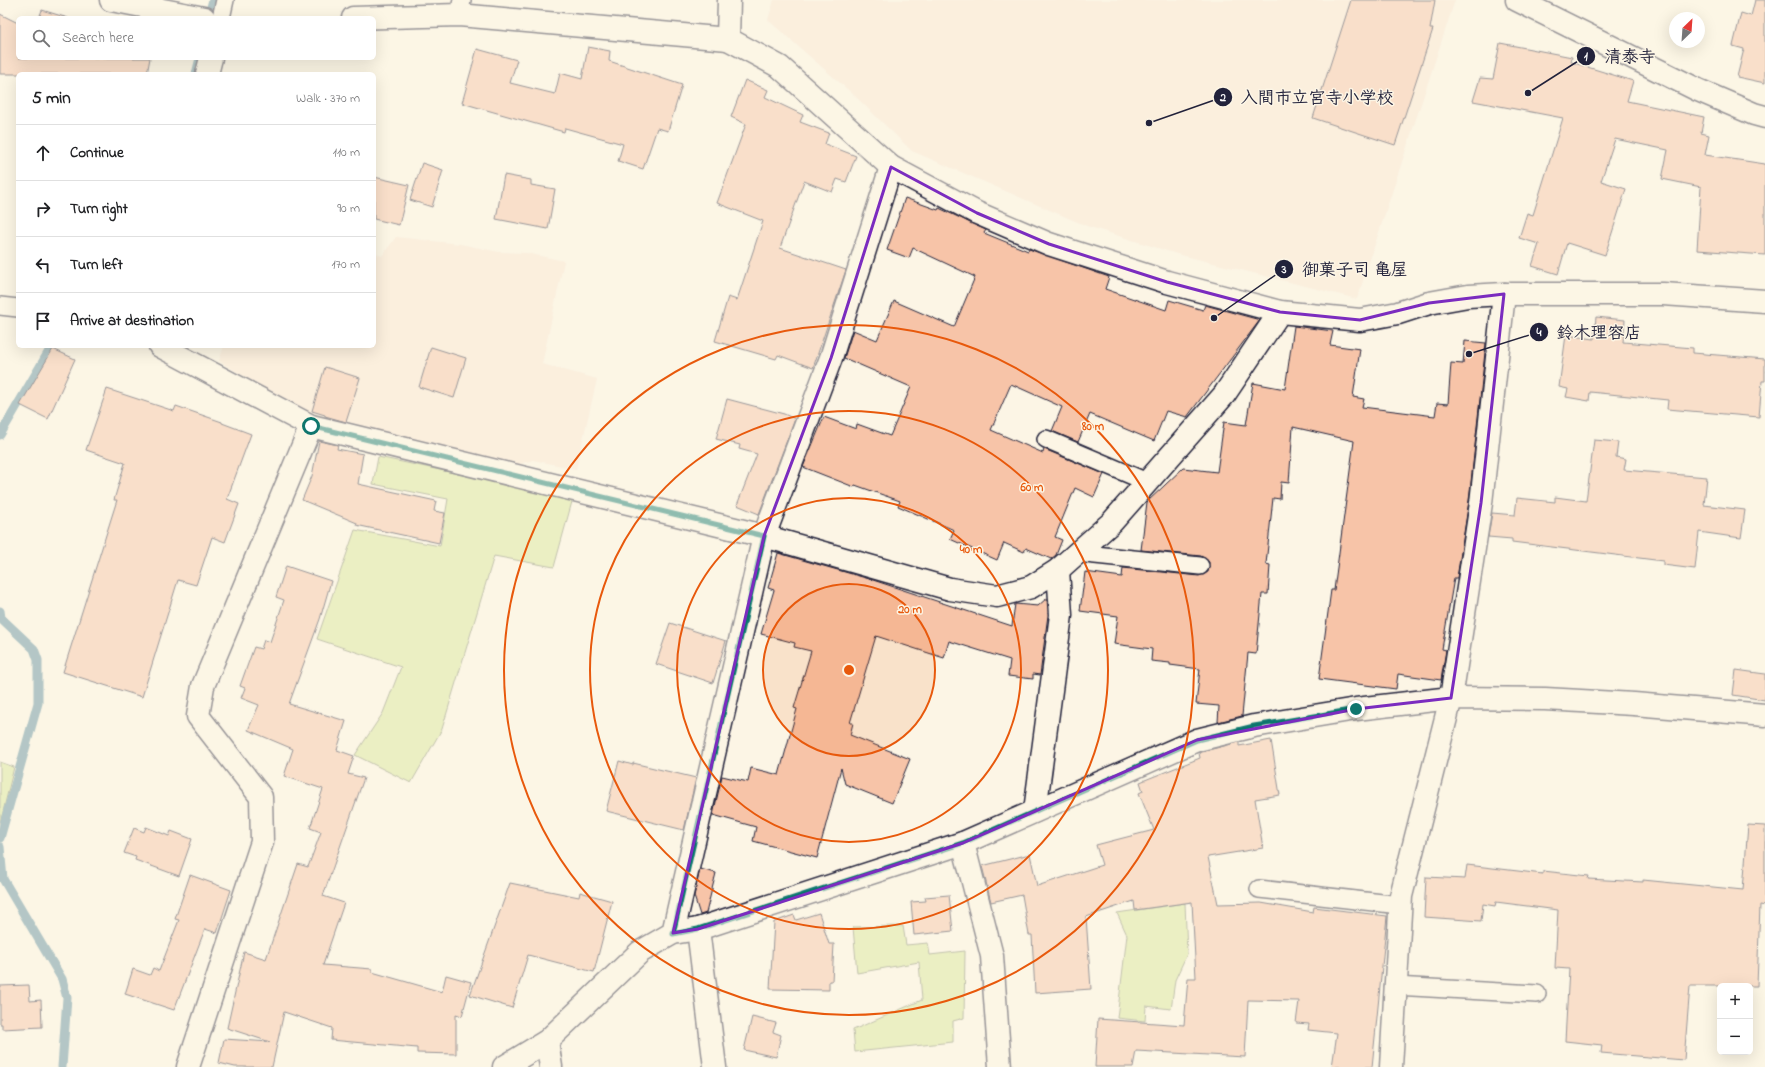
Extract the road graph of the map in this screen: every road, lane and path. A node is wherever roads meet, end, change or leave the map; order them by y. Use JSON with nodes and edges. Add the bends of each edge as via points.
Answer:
{"nodes":[{"id":1,"x":111,"y":0,"type":"edge"},
{"id":2,"x":225,"y":0,"type":"edge"},
{"id":3,"x":729,"y":0,"type":"edge"},
{"id":4,"x":1516,"y":0,"type":"edge"},
{"id":5,"x":461,"y":8,"type":"edge"},
{"id":6,"x":194,"y":16,"type":"edge"},
{"id":7,"x":221,"y":16,"type":"edge"},
{"id":8,"x":375,"y":16,"type":"edge"},
{"id":9,"x":728,"y":40,"type":"junction"},
{"id":10,"x":210,"y":60,"type":"edge"},
{"id":11,"x":208,"y":72,"type":"edge"},
{"id":12,"x":1765,"y":117,"type":"edge"},
{"id":13,"x":891,"y":167,"type":"junction"},
{"id":14,"x":1504,"y":294,"type":"junction"},
{"id":15,"x":1765,"y":302,"type":"edge"},
{"id":16,"x":0,"y":306,"type":"edge"},
{"id":17,"x":16,"y":308,"type":"edge"},
{"id":18,"x":1280,"y":312,"type":"junction"},
{"id":19,"x":164,"y":348,"type":"edge"},
{"id":20,"x":311,"y":426,"type":"junction"},
{"id":21,"x":1046,"y":439,"type":"dead end"},
{"id":22,"x":1147,"y":482,"type":"junction"},
{"id":23,"x":764,"y":536,"type":"junction"},
{"id":24,"x":1076,"y":553,"type":"junction"},
{"id":25,"x":1200,"y":566,"type":"dead end"},
{"id":26,"x":1058,"y":570,"type":"junction"},
{"id":27,"x":1451,"y":698,"type":"junction"},
{"id":28,"x":1765,"y":715,"type":"edge"},
{"id":29,"x":1035,"y":811,"type":"junction"},
{"id":30,"x":963,"y":843,"type":"junction"},
{"id":31,"x":1259,"y":889,"type":"dead end"},
{"id":32,"x":1400,"y":905,"type":"junction"},
{"id":33,"x":698,"y":929,"type":"junction"},
{"id":34,"x":673,"y":934,"type":"junction"},
{"id":35,"x":1396,"y":986,"type":"junction"},
{"id":36,"x":1537,"y":994,"type":"dead end"},
{"id":37,"x":547,"y":1041,"type":"junction"},
{"id":38,"x":188,"y":1067,"type":"edge"},
{"id":39,"x":504,"y":1067,"type":"edge"},
{"id":40,"x":551,"y":1067,"type":"edge"},
{"id":41,"x":715,"y":1067,"type":"edge"},
{"id":42,"x":1000,"y":1067,"type":"edge"},
{"id":43,"x":1391,"y":1067,"type":"edge"}],
"edges":[{"from":1,"to":6,"type":"street"},
{"from":2,"to":7,"type":"lane"},
{"from":3,"to":9,"type":"street"},
{"from":4,"to":12,"type":"street","via":[[1698,90]]},
{"from":5,"to":8,"type":"street"},
{"from":5,"to":9,"type":"street"},
{"from":9,"to":13,"type":"street","via":[[780,67]]},
{"from":10,"to":11,"type":"street"},
{"from":13,"to":18,"type":"street","via":[[976,213],[1049,244],[1166,282]]},
{"from":13,"to":23,"type":"street","via":[[831,358]]},
{"from":14,"to":15,"type":"street","via":[[1663,294]]},
{"from":14,"to":18,"type":"street","via":[[1468,296],[1429,303],[1360,320]]},
{"from":14,"to":27,"type":"street","via":[[1481,503]]},
{"from":16,"to":17,"type":"lane"},
{"from":18,"to":22,"type":"street","via":[[1224,395]]},
{"from":19,"to":20,"type":"street"},
{"from":20,"to":23,"type":"street"},
{"from":20,"to":38,"type":"street","via":[[203,686],[198,716],[262,797],[262,842]]},
{"from":21,"to":22,"type":"lane"},
{"from":22,"to":24,"type":"street","via":[[1112,522]]},
{"from":23,"to":26,"type":"street","via":[[950,589],[997,596],[1031,587]]},
{"from":23,"to":34,"type":"street"},
{"from":24,"to":25,"type":"lane"},
{"from":24,"to":26,"type":"street"},
{"from":26,"to":29,"type":"street","via":[[1060,615]]},
{"from":27,"to":28,"type":"street","via":[[1545,699]]},
{"from":27,"to":29,"type":"street","via":[[1356,709],[1254,726],[1197,740]]},
{"from":27,"to":32,"type":"street"},
{"from":29,"to":30,"type":"street"},
{"from":30,"to":33,"type":"street"},
{"from":30,"to":42,"type":"street","via":[[992,956]]},
{"from":31,"to":32,"type":"lane"},
{"from":32,"to":35,"type":"street"},
{"from":33,"to":34,"type":"street"},
{"from":33,"to":41,"type":"street"},
{"from":34,"to":37,"type":"street","via":[[640,952]]},
{"from":35,"to":36,"type":"lane"},
{"from":35,"to":43,"type":"street"},
{"from":37,"to":39,"type":"street"},
{"from":37,"to":40,"type":"street"}]}
